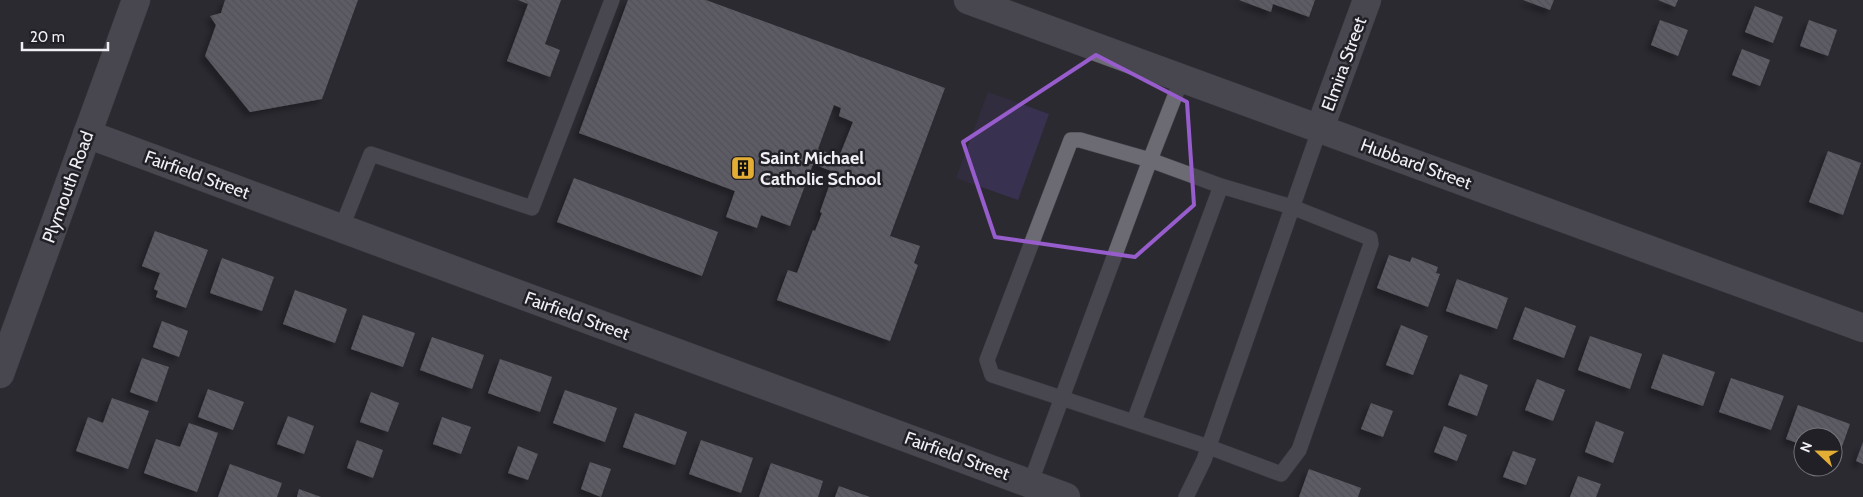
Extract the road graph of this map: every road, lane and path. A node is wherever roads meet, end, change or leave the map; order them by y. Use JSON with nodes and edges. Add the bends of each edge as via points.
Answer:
{"nodes":[{"id":1,"x":136,"y":0,"type":"edge"},
{"id":2,"x":612,"y":0,"type":"edge"},
{"id":3,"x":968,"y":0,"type":"edge"},
{"id":4,"x":1367,"y":0,"type":"edge"},
{"id":5,"x":1182,"y":78,"type":"junction"},
{"id":6,"x":1320,"y":128,"type":"junction"},
{"id":7,"x":87,"y":134,"type":"junction"},
{"id":8,"x":1150,"y":160,"type":"junction"},
{"id":9,"x":1221,"y":186,"type":"junction"},
{"id":10,"x":1292,"y":207,"type":"junction"},
{"id":11,"x":341,"y":228,"type":"junction"},
{"id":12,"x":1863,"y":328,"type":"edge"},
{"id":13,"x":7,"y":334,"type":"edge"},
{"id":14,"x":0,"y":374,"type":"edge"},
{"id":15,"x":1062,"y":398,"type":"junction"},
{"id":16,"x":1134,"y":421,"type":"junction"},
{"id":17,"x":1209,"y":447,"type":"junction"},
{"id":18,"x":1030,"y":484,"type":"junction"},
{"id":19,"x":1066,"y":497,"type":"edge"},
{"id":20,"x":1186,"y":497,"type":"edge"}],
"edges":[{"from":1,"to":7,"type":"street","name":"Plymouth Road"},
{"from":2,"to":11,"type":"lane","via":[[532,208],[371,154]]},
{"from":3,"to":5,"type":"street","name":"Hubbard Street"},
{"from":4,"to":6,"type":"street","name":"Elmira Street"},
{"from":5,"to":6,"type":"street","name":"Hubbard Street"},
{"from":5,"to":8,"type":"lane"},
{"from":6,"to":10,"type":"lane"},
{"from":6,"to":12,"type":"street","name":"Hubbard Street"},
{"from":7,"to":11,"type":"street","name":"Fairfield Street"},
{"from":7,"to":13,"type":"street","name":"Plymouth Road"},
{"from":8,"to":9,"type":"lane"},
{"from":8,"to":15,"type":"lane"},
{"from":8,"to":15,"type":"lane","via":[[1071,140],[987,360],[992,375]]},
{"from":9,"to":10,"type":"lane"},
{"from":9,"to":16,"type":"lane"},
{"from":10,"to":17,"type":"lane"},
{"from":10,"to":17,"type":"lane","via":[[1370,238],[1371,244],[1299,450],[1281,474]]},
{"from":11,"to":18,"type":"street","name":"Fairfield Street"},
{"from":13,"to":14,"type":"street","name":"Plymouth Road"},
{"from":15,"to":16,"type":"lane"},
{"from":15,"to":18,"type":"lane"},
{"from":16,"to":17,"type":"lane"},
{"from":17,"to":20,"type":"lane"},
{"from":18,"to":19,"type":"street","name":"Fairfield Street"}]}
